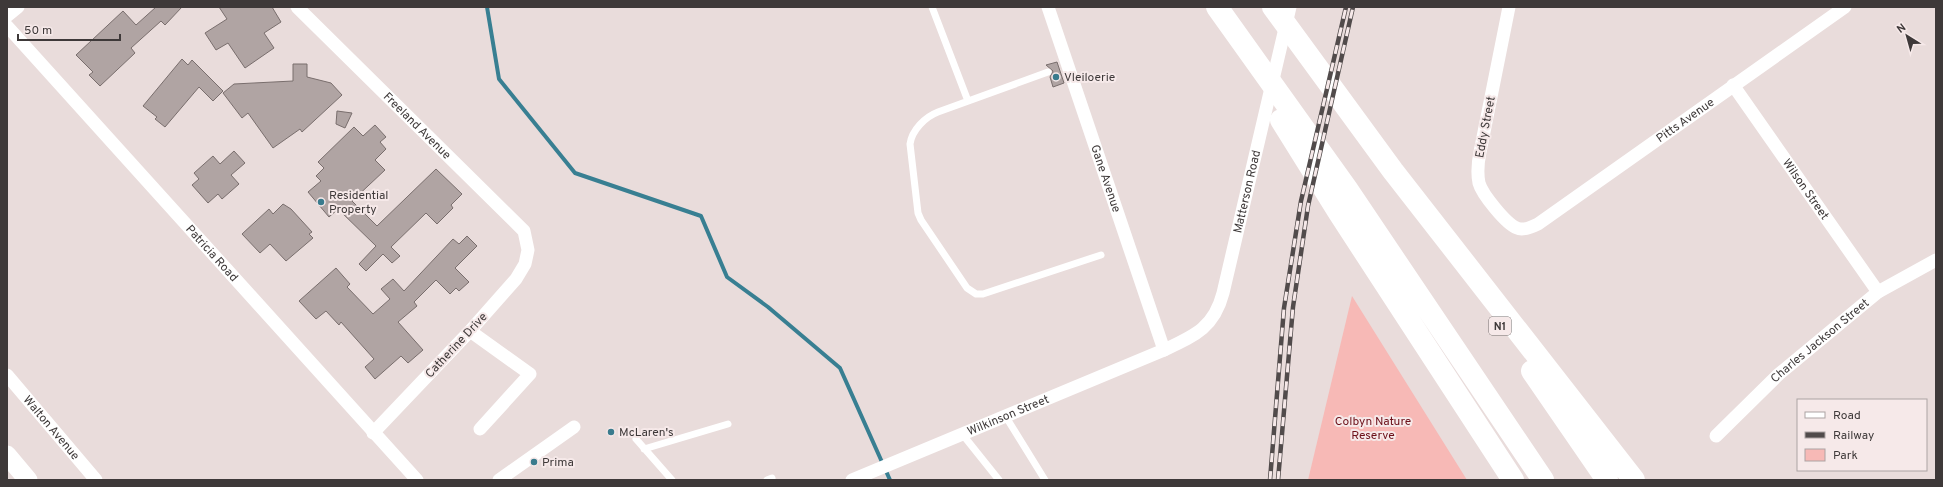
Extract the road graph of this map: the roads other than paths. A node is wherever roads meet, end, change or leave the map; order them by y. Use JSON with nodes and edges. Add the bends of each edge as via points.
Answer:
{"nodes":[{"id":1,"x":18,"y":7,"type":"edge"},
{"id":2,"x":297,"y":7,"type":"edge"},
{"id":3,"x":932,"y":7,"type":"edge"},
{"id":4,"x":1048,"y":7,"type":"edge"},
{"id":5,"x":1211,"y":7,"type":"edge"},
{"id":6,"x":1217,"y":7,"type":"edge"},
{"id":7,"x":1273,"y":7,"type":"edge"},
{"id":8,"x":1290,"y":7,"type":"edge"},
{"id":9,"x":1509,"y":7,"type":"edge"},
{"id":10,"x":1845,"y":7,"type":"edge"},
{"id":11,"x":7,"y":16,"type":"edge"},
{"id":12,"x":7,"y":26,"type":"edge"},
{"id":13,"x":1250,"y":61,"type":"junction"},
{"id":14,"x":1048,"y":72,"type":"dead end"},
{"id":15,"x":1733,"y":85,"type":"junction"},
{"id":16,"x":968,"y":101,"type":"junction"},
{"id":17,"x":1393,"y":171,"type":"junction"},
{"id":18,"x":1523,"y":229,"type":"joint"},
{"id":19,"x":528,"y":250,"type":"joint"},
{"id":20,"x":1101,"y":255,"type":"dead end"},
{"id":21,"x":1936,"y":260,"type":"edge"},
{"id":22,"x":1878,"y":292,"type":"junction"},
{"id":23,"x":470,"y":331,"type":"junction"},
{"id":24,"x":1164,"y":350,"type":"junction"},
{"id":25,"x":7,"y":375,"type":"edge"},
{"id":26,"x":1006,"y":417,"type":"junction"},
{"id":27,"x":728,"y":424,"type":"dead end"},
{"id":28,"x":574,"y":428,"type":"dead end"},
{"id":29,"x":480,"y":429,"type":"dead end"},
{"id":30,"x":373,"y":432,"type":"junction"},
{"id":31,"x":964,"y":434,"type":"junction"},
{"id":32,"x":1716,"y":436,"type":"dead end"},
{"id":33,"x":636,"y":439,"type":"dead end"},
{"id":34,"x":644,"y":449,"type":"junction"},
{"id":35,"x":7,"y":455,"type":"edge"},
{"id":36,"x":28,"y":480,"type":"edge"},
{"id":37,"x":96,"y":480,"type":"edge"},
{"id":38,"x":417,"y":480,"type":"edge"},
{"id":39,"x":499,"y":480,"type":"edge"},
{"id":40,"x":672,"y":480,"type":"edge"},
{"id":41,"x":852,"y":480,"type":"edge"},
{"id":42,"x":999,"y":480,"type":"edge"},
{"id":43,"x":1044,"y":480,"type":"edge"},
{"id":44,"x":1514,"y":480,"type":"edge"},
{"id":45,"x":1543,"y":480,"type":"edge"},
{"id":46,"x":1607,"y":480,"type":"edge"},
{"id":47,"x":1634,"y":480,"type":"edge"}],
"edges":[{"from":1,"to":11,"type":"street"},
{"from":2,"to":19,"type":"street","name":"Freeland Avenue","via":[[524,231]]},
{"from":3,"to":16,"type":"lane"},
{"from":4,"to":24,"type":"street","name":"Gane Avenue","via":[[1063,67]]},
{"from":5,"to":13,"type":"highway"},
{"from":6,"to":13,"type":"highway"},
{"from":7,"to":17,"type":"highway","number":"N1"},
{"from":8,"to":24,"type":"street","name":"Matterson Road","via":[[1221,300],[1198,333]]},
{"from":9,"to":18,"type":"street","name":"Eddy Street","via":[[1478,172],[1482,191],[1504,218],[1517,228]]},
{"from":10,"to":15,"type":"street","name":"Pitts Avenue"},
{"from":12,"to":30,"type":"street","name":"Patricia Road"},
{"from":13,"to":44,"type":"highway","via":[[1340,213]]},
{"from":13,"to":45,"type":"highway","via":[[1347,189]]},
{"from":14,"to":16,"type":"lane"},
{"from":15,"to":18,"type":"street","name":"Pitts Avenue","via":[[1538,224]]},
{"from":15,"to":22,"type":"street","name":"Wilson Street"},
{"from":16,"to":20,"type":"lane","via":[[929,117],[911,136],[910,144],[919,216],[967,288],[976,294],[983,294]]},
{"from":17,"to":46,"type":"highway","number":"N1"},
{"from":17,"to":47,"type":"highway"},
{"from":19,"to":23,"type":"street","name":"Catherine Drive","via":[[525,264],[516,278]]},
{"from":21,"to":22,"type":"street","name":"Charles Jackson Street"},
{"from":22,"to":32,"type":"street","name":"Charles Jackson Street","via":[[1778,374]]},
{"from":23,"to":29,"type":"street","via":[[530,374]]},
{"from":23,"to":30,"type":"street","name":"Catherine Drive"},
{"from":24,"to":26,"type":"street","name":"Wilkinson Street"},
{"from":25,"to":37,"type":"street","name":"Walton Avenue"},
{"from":26,"to":31,"type":"street","name":"Wilkinson Street"},
{"from":26,"to":43,"type":"lane"},
{"from":27,"to":34,"type":"lane"},
{"from":28,"to":39,"type":"street"},
{"from":30,"to":38,"type":"street","name":"Patricia Road"},
{"from":31,"to":41,"type":"street","name":"Wilkinson Street"},
{"from":31,"to":42,"type":"lane"},
{"from":33,"to":34,"type":"lane"},
{"from":34,"to":40,"type":"lane"},
{"from":35,"to":36,"type":"main road"}]}
